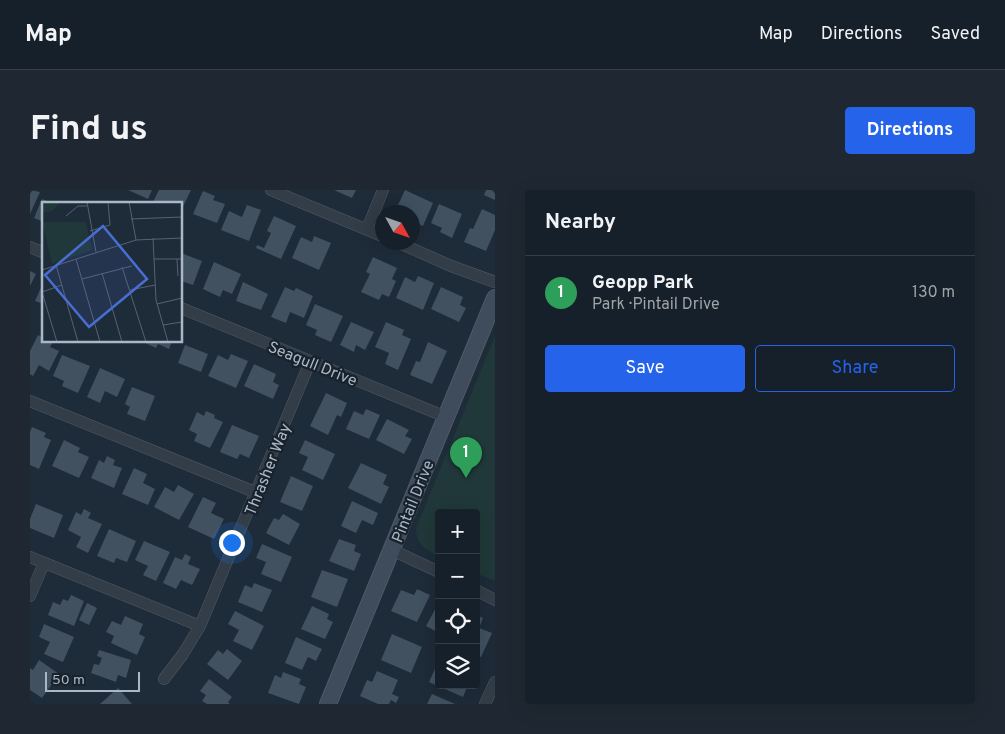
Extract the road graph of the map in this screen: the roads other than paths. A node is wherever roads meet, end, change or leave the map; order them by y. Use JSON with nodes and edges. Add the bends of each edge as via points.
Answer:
{"nodes":[{"id":1,"x":271,"y":190,"type":"edge"},
{"id":2,"x":383,"y":190,"type":"edge"},
{"id":3,"x":367,"y":229,"type":"junction"},
{"id":4,"x":375,"y":233,"type":"edge"},
{"id":5,"x":30,"y":247,"type":"edge"},
{"id":6,"x":415,"y":250,"type":"edge"},
{"id":7,"x":42,"y":252,"type":"edge"},
{"id":8,"x":495,"y":282,"type":"edge"},
{"id":9,"x":495,"y":298,"type":"edge"},
{"id":10,"x":182,"y":308,"type":"edge"},
{"id":11,"x":310,"y":362,"type":"junction"},
{"id":12,"x":30,"y":401,"type":"edge"},
{"id":13,"x":446,"y":417,"type":"junction"},
{"id":14,"x":257,"y":493,"type":"junction"},
{"id":15,"x":392,"y":550,"type":"junction"},
{"id":16,"x":30,"y":557,"type":"edge"},
{"id":17,"x":44,"y":563,"type":"junction"},
{"id":18,"x":435,"y":570,"type":"edge"},
{"id":19,"x":480,"y":592,"type":"edge"},
{"id":20,"x":30,"y":596,"type":"edge"},
{"id":21,"x":495,"y":600,"type":"edge"},
{"id":22,"x":200,"y":626,"type":"junction"},
{"id":23,"x":164,"y":679,"type":"dead end"},
{"id":24,"x":495,"y":682,"type":"edge"},
{"id":25,"x":328,"y":704,"type":"edge"},
{"id":26,"x":486,"y":704,"type":"edge"}],
"edges":[{"from":1,"to":3,"type":"street"},
{"from":2,"to":3,"type":"street"},
{"from":3,"to":4,"type":"street"},
{"from":5,"to":7,"type":"street"},
{"from":6,"to":8,"type":"street"},
{"from":9,"to":13,"type":"street","name":"Pintail Drive"},
{"from":10,"to":11,"type":"street","name":"Seagull Drive"},
{"from":11,"to":13,"type":"street","name":"Seagull Drive"},
{"from":11,"to":14,"type":"street","name":"Thrasher Way"},
{"from":12,"to":14,"type":"street"},
{"from":13,"to":15,"type":"street","name":"Pintail Drive"},
{"from":14,"to":22,"type":"street","name":"Thrasher Way"},
{"from":15,"to":18,"type":"street"},
{"from":15,"to":25,"type":"street","name":"Pintail Drive"},
{"from":16,"to":17,"type":"street"},
{"from":17,"to":20,"type":"street"},
{"from":17,"to":22,"type":"street"},
{"from":19,"to":21,"type":"street"},
{"from":22,"to":23,"type":"street","name":"Thrasher Way"},
{"from":24,"to":26,"type":"street"}]}
